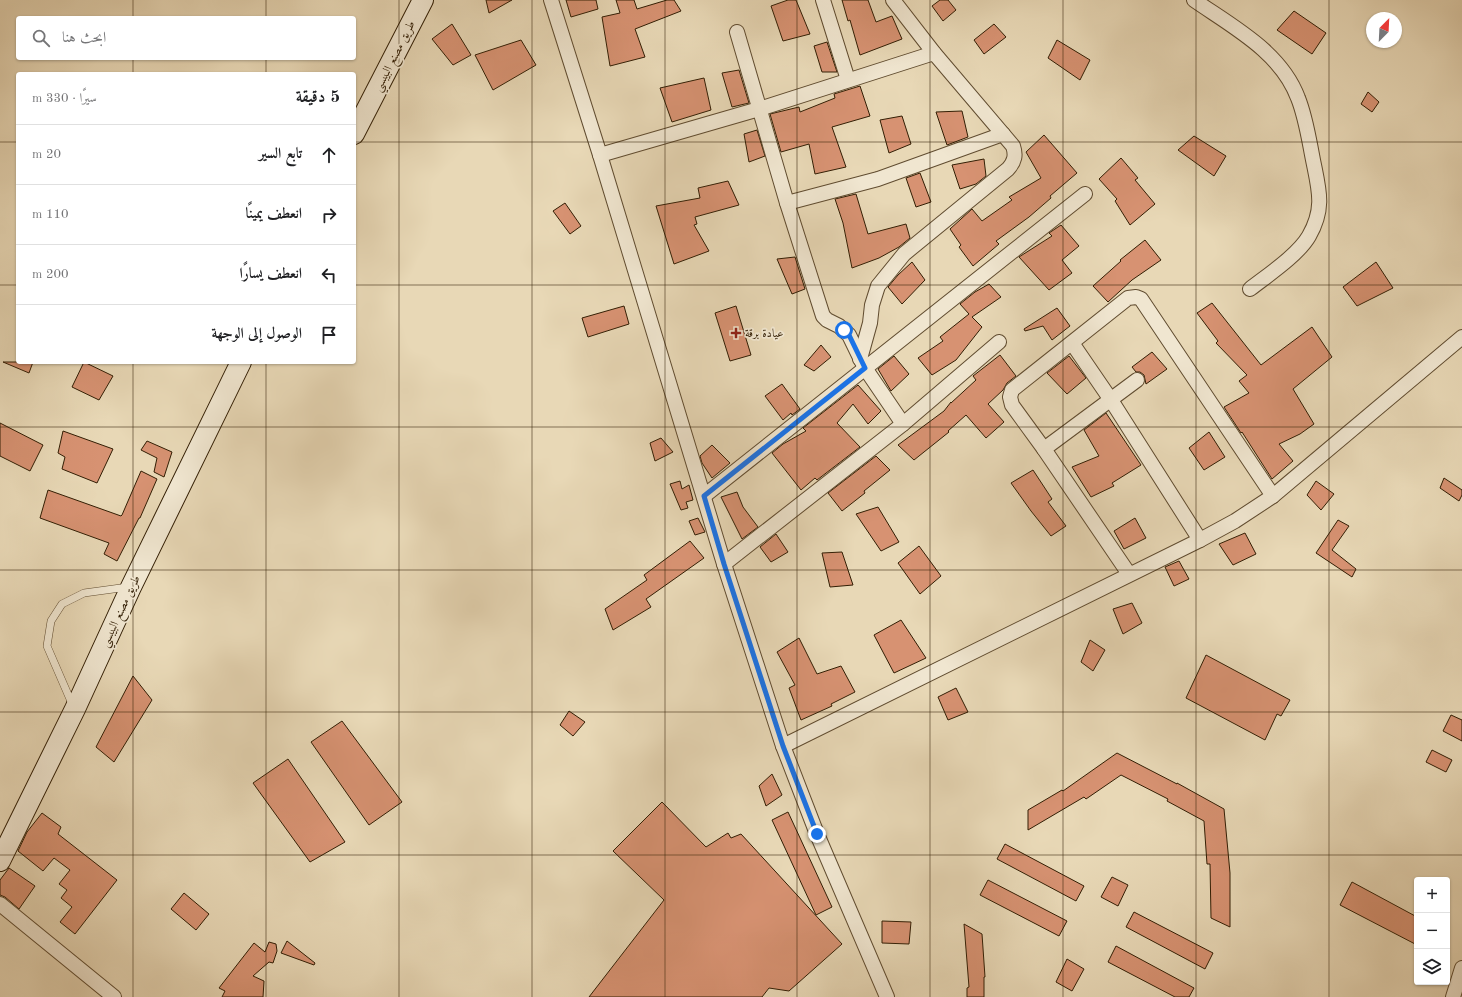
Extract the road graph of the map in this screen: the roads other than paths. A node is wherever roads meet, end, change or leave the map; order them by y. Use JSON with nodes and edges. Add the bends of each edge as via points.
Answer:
{"nodes":[{"id":1,"x":423,"y":0,"type":"edge"},
{"id":2,"x":551,"y":0,"type":"edge"},
{"id":3,"x":823,"y":0,"type":"edge"},
{"id":4,"x":893,"y":0,"type":"edge"},
{"id":5,"x":1194,"y":0,"type":"edge"},
{"id":6,"x":737,"y":32,"type":"dead end"},
{"id":7,"x":934,"y":53,"type":"junction"},
{"id":8,"x":848,"y":80,"type":"junction"},
{"id":9,"x":759,"y":109,"type":"junction"},
{"id":10,"x":356,"y":130,"type":"edge"},
{"id":11,"x":1003,"y":134,"type":"junction"},
{"id":12,"x":600,"y":155,"type":"junction"},
{"id":13,"x":1085,"y":194,"type":"dead end"},
{"id":14,"x":787,"y":203,"type":"junction"},
{"id":15,"x":1250,"y":289,"type":"dead end"},
{"id":16,"x":1462,"y":338,"type":"edge"},
{"id":17,"x":999,"y":342,"type":"dead end"},
{"id":18,"x":1072,"y":343,"type":"junction"},
{"id":19,"x":240,"y":364,"type":"edge"},
{"id":20,"x":862,"y":364,"type":"junction"},
{"id":21,"x":1137,"y":380,"type":"dead end"},
{"id":22,"x":1111,"y":400,"type":"junction"},
{"id":23,"x":903,"y":424,"type":"junction"},
{"id":24,"x":1044,"y":449,"type":"junction"},
{"id":25,"x":704,"y":496,"type":"junction"},
{"id":26,"x":1273,"y":496,"type":"junction"},
{"id":27,"x":1200,"y":540,"type":"junction"},
{"id":28,"x":724,"y":564,"type":"junction"},
{"id":29,"x":1129,"y":574,"type":"junction"},
{"id":30,"x":131,"y":587,"type":"junction"},
{"id":31,"x":75,"y":708,"type":"junction"},
{"id":32,"x":783,"y":746,"type":"junction"},
{"id":33,"x":0,"y":861,"type":"edge"},
{"id":34,"x":0,"y":904,"type":"edge"},
{"id":35,"x":1462,"y":968,"type":"edge"},
{"id":36,"x":114,"y":997,"type":"edge"},
{"id":37,"x":887,"y":997,"type":"edge"},
{"id":38,"x":1453,"y":997,"type":"edge"}],
"edges":[{"from":1,"to":10,"type":"main road","name":"طريق مصنع البيبسي"},
{"from":2,"to":12,"type":"street"},
{"from":3,"to":8,"type":"street"},
{"from":4,"to":7,"type":"street"},
{"from":5,"to":15,"type":"street","via":[[1270,55],[1288,79],[1298,97],[1305,119],[1317,177],[1320,203],[1309,236],[1300,248]]},
{"from":6,"to":9,"type":"street"},
{"from":7,"to":8,"type":"street"},
{"from":7,"to":11,"type":"street"},
{"from":8,"to":9,"type":"street"},
{"from":9,"to":12,"type":"street"},
{"from":9,"to":14,"type":"street"},
{"from":11,"to":14,"type":"street","via":[[878,179]]},
{"from":11,"to":20,"type":"street","via":[[1013,146],[1014,163],[904,254],[878,286],[872,305]]},
{"from":12,"to":25,"type":"street"},
{"from":13,"to":20,"type":"street"},
{"from":14,"to":20,"type":"street","via":[[823,316],[849,335]]},
{"from":16,"to":26,"type":"street"},
{"from":17,"to":23,"type":"street"},
{"from":18,"to":22,"type":"street"},
{"from":18,"to":24,"type":"street","via":[[1010,394],[1012,404]]},
{"from":18,"to":26,"type":"street","via":[[1128,298],[1141,299]]},
{"from":19,"to":30,"type":"main road","name":"طريق مصنع البيبسي"},
{"from":20,"to":23,"type":"street"},
{"from":20,"to":25,"type":"street"},
{"from":21,"to":22,"type":"street"},
{"from":22,"to":24,"type":"street"},
{"from":22,"to":27,"type":"street"},
{"from":23,"to":28,"type":"street"},
{"from":24,"to":29,"type":"street"},
{"from":25,"to":28,"type":"street"},
{"from":26,"to":27,"type":"street","via":[[1235,522]]},
{"from":27,"to":29,"type":"street"},
{"from":28,"to":32,"type":"street"},
{"from":29,"to":32,"type":"street"},
{"from":30,"to":31,"type":"main road","name":"طريق مصنع البيبسي"},
{"from":30,"to":31,"type":"lane","via":[[84,593],[62,604],[51,621],[47,646]]},
{"from":31,"to":33,"type":"main road","name":"طريق مصنع البيبسي"},
{"from":32,"to":37,"type":"street","via":[[817,834]]},
{"from":34,"to":36,"type":"street"},
{"from":35,"to":38,"type":"street"}]}
